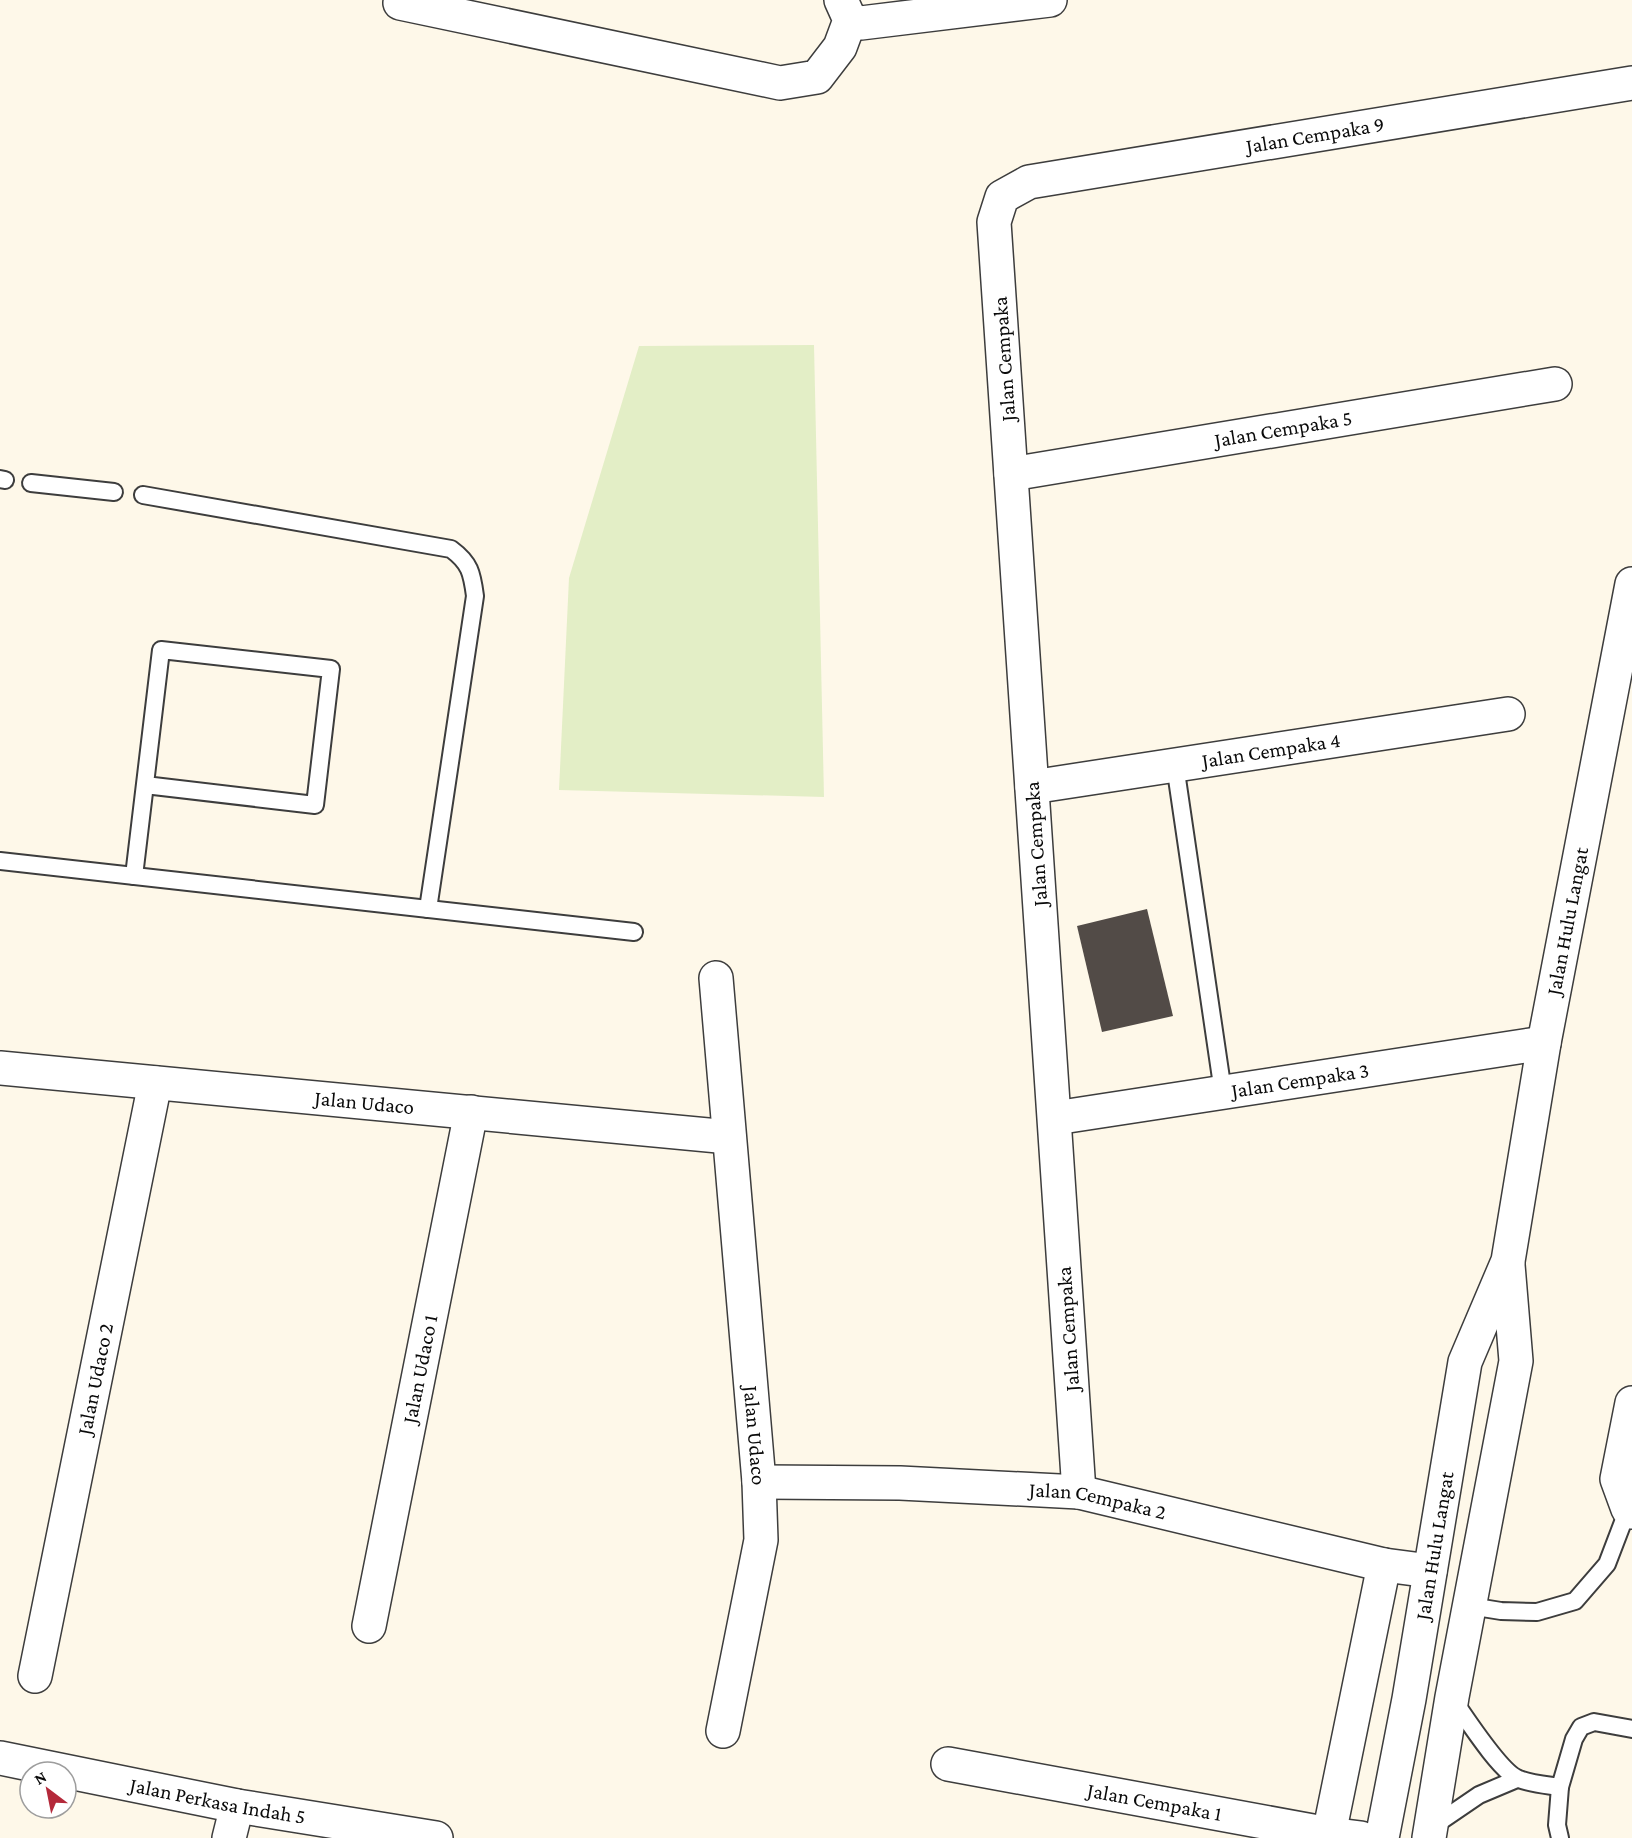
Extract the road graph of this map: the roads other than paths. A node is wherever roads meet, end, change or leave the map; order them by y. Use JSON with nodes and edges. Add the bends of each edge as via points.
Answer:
{"nodes":[{"id":1,"x":1050,"y":0,"type":"edge"},
{"id":2,"x":400,"y":3,"type":"dead end"},
{"id":3,"x":845,"y":10,"type":"edge"},
{"id":4,"x":1632,"y":83,"type":"edge"},
{"id":5,"x":1002,"y":197,"type":"joint"},
{"id":6,"x":1555,"y":384,"type":"dead end"},
{"id":7,"x":1011,"y":474,"type":"junction"},
{"id":8,"x":31,"y":483,"type":"dead end"},
{"id":9,"x":114,"y":492,"type":"dead end"},
{"id":10,"x":143,"y":495,"type":"dead end"},
{"id":11,"x":1632,"y":584,"type":"edge"},
{"id":12,"x":1508,"y":714,"type":"dead end"},
{"id":13,"x":1175,"y":765,"type":"junction"},
{"id":14,"x":145,"y":785,"type":"junction"},
{"id":15,"x":1032,"y":787,"type":"junction"},
{"id":16,"x":0,"y":861,"type":"edge"},
{"id":17,"x":134,"y":876,"type":"junction"},
{"id":18,"x":428,"y":909,"type":"junction"},
{"id":19,"x":634,"y":932,"type":"dead end"},
{"id":20,"x":716,"y":978,"type":"dead end"},
{"id":21,"x":1544,"y":1043,"type":"junction"},
{"id":22,"x":0,"y":1068,"type":"edge"},
{"id":23,"x":155,"y":1083,"type":"junction"},
{"id":24,"x":1223,"y":1092,"type":"junction"},
{"id":25,"x":471,"y":1113,"type":"junction"},
{"id":26,"x":1054,"y":1118,"type":"junction"},
{"id":27,"x":729,"y":1137,"type":"junction"},
{"id":28,"x":1508,"y":1261,"type":"junction"},
{"id":29,"x":1632,"y":1402,"type":"edge"},
{"id":30,"x":759,"y":1482,"type":"junction"},
{"id":31,"x":1079,"y":1492,"type":"junction"},
{"id":32,"x":1630,"y":1511,"type":"edge"},
{"id":33,"x":1384,"y":1565,"type":"junction"},
{"id":34,"x":1430,"y":1571,"type":"junction"},
{"id":35,"x":1470,"y":1606,"type":"junction"},
{"id":36,"x":369,"y":1626,"type":"dead end"},
{"id":37,"x":35,"y":1676,"type":"dead end"},
{"id":38,"x":1452,"y":1697,"type":"junction"},
{"id":39,"x":1632,"y":1729,"type":"edge"},
{"id":40,"x":723,"y":1731,"type":"dead end"},
{"id":41,"x":0,"y":1758,"type":"edge"},
{"id":42,"x":948,"y":1764,"type":"dead end"},
{"id":43,"x":1517,"y":1779,"type":"junction"},
{"id":44,"x":1560,"y":1787,"type":"junction"},
{"id":45,"x":237,"y":1806,"type":"junction"},
{"id":46,"x":1430,"y":1833,"type":"edge"},
{"id":47,"x":1329,"y":1834,"type":"junction"},
{"id":48,"x":230,"y":1838,"type":"edge"},
{"id":49,"x":436,"y":1838,"type":"edge"},
{"id":50,"x":1361,"y":1838,"type":"edge"},
{"id":51,"x":1382,"y":1838,"type":"edge"},
{"id":52,"x":1560,"y":1838,"type":"edge"}],
"edges":[{"from":1,"to":3,"type":"street","via":[[861,23]]},
{"from":2,"to":3,"type":"street","via":[[780,83],[817,77],[840,47]]},
{"from":4,"to":5,"type":"street","name":"Jalan Cempaka 9","via":[[1029,182]]},
{"from":5,"to":7,"type":"street","name":"Jalan Cempaka","via":[[994,222]]},
{"from":6,"to":7,"type":"street","name":"Jalan Cempaka 5"},
{"from":7,"to":15,"type":"street","name":"Jalan Cempaka"},
{"from":8,"to":9,"type":"lane"},
{"from":10,"to":18,"type":"lane","via":[[451,549],[464,559],[472,575],[475,596]]},
{"from":11,"to":21,"type":"street","name":"Jalan Hulu Langat"},
{"from":12,"to":13,"type":"street","name":"Jalan Cempaka 4"},
{"from":13,"to":15,"type":"street","name":"Jalan Cempaka 4"},
{"from":13,"to":24,"type":"lane"},
{"from":14,"to":14,"type":"lane","via":[[161,650],[331,669],[315,805]]},
{"from":14,"to":17,"type":"lane"},
{"from":15,"to":26,"type":"street","name":"Jalan Cempaka"},
{"from":16,"to":17,"type":"lane"},
{"from":17,"to":18,"type":"lane"},
{"from":18,"to":19,"type":"lane"},
{"from":20,"to":27,"type":"street","name":"Jalan Udaco"},
{"from":21,"to":24,"type":"street","name":"Jalan Cempaka 3"},
{"from":21,"to":28,"type":"street","name":"Jalan Hulu Langat"},
{"from":22,"to":23,"type":"street","name":"Jalan Udaco"},
{"from":23,"to":25,"type":"street","name":"Jalan Udaco"},
{"from":23,"to":37,"type":"street","name":"Jalan Udaco 2"},
{"from":24,"to":26,"type":"street","name":"Jalan Cempaka 3"},
{"from":25,"to":27,"type":"street","name":"Jalan Udaco"},
{"from":25,"to":36,"type":"street","name":"Jalan Udaco 1"},
{"from":26,"to":31,"type":"street","name":"Jalan Cempaka"},
{"from":27,"to":30,"type":"street","name":"Jalan Udaco"},
{"from":28,"to":34,"type":"street","name":"Jalan Hulu Langat","via":[[1465,1362]]},
{"from":28,"to":35,"type":"street","name":"Jalan Hulu Langat","via":[[1516,1361]]},
{"from":29,"to":32,"type":"street","via":[[1617,1479]]},
{"from":30,"to":31,"type":"street","name":"Jalan Cempaka 2","via":[[900,1483]]},
{"from":30,"to":40,"type":"street","name":"Jalan Udaco","via":[[761,1540]]},
{"from":31,"to":33,"type":"street","name":"Jalan Cempaka 2"},
{"from":32,"to":35,"type":"lane","via":[[1607,1564],[1575,1601],[1537,1612]]},
{"from":33,"to":34,"type":"street","name":"Jalan Cempaka 2"},
{"from":33,"to":47,"type":"street"},
{"from":34,"to":51,"type":"street","name":"Jalan Hulu Langat"},
{"from":35,"to":38,"type":"street","name":"Jalan Hulu Langat"},
{"from":38,"to":43,"type":"lane","via":[[1480,1739]]},
{"from":38,"to":46,"type":"street","name":"Jalan Hulu Langat"},
{"from":39,"to":44,"type":"lane","via":[[1594,1722],[1581,1727]]},
{"from":41,"to":45,"type":"street","name":"Jalan Perkasa Indah 5"},
{"from":42,"to":47,"type":"street","name":"Jalan Cempaka 1"},
{"from":43,"to":44,"type":"lane"},
{"from":43,"to":46,"type":"lane","via":[[1479,1795]]},
{"from":44,"to":52,"type":"lane"},
{"from":45,"to":48,"type":"street"},
{"from":45,"to":49,"type":"street","name":"Jalan Perkasa Indah 5"},
{"from":47,"to":50,"type":"street","name":"Jalan Cempaka 1"}]}
